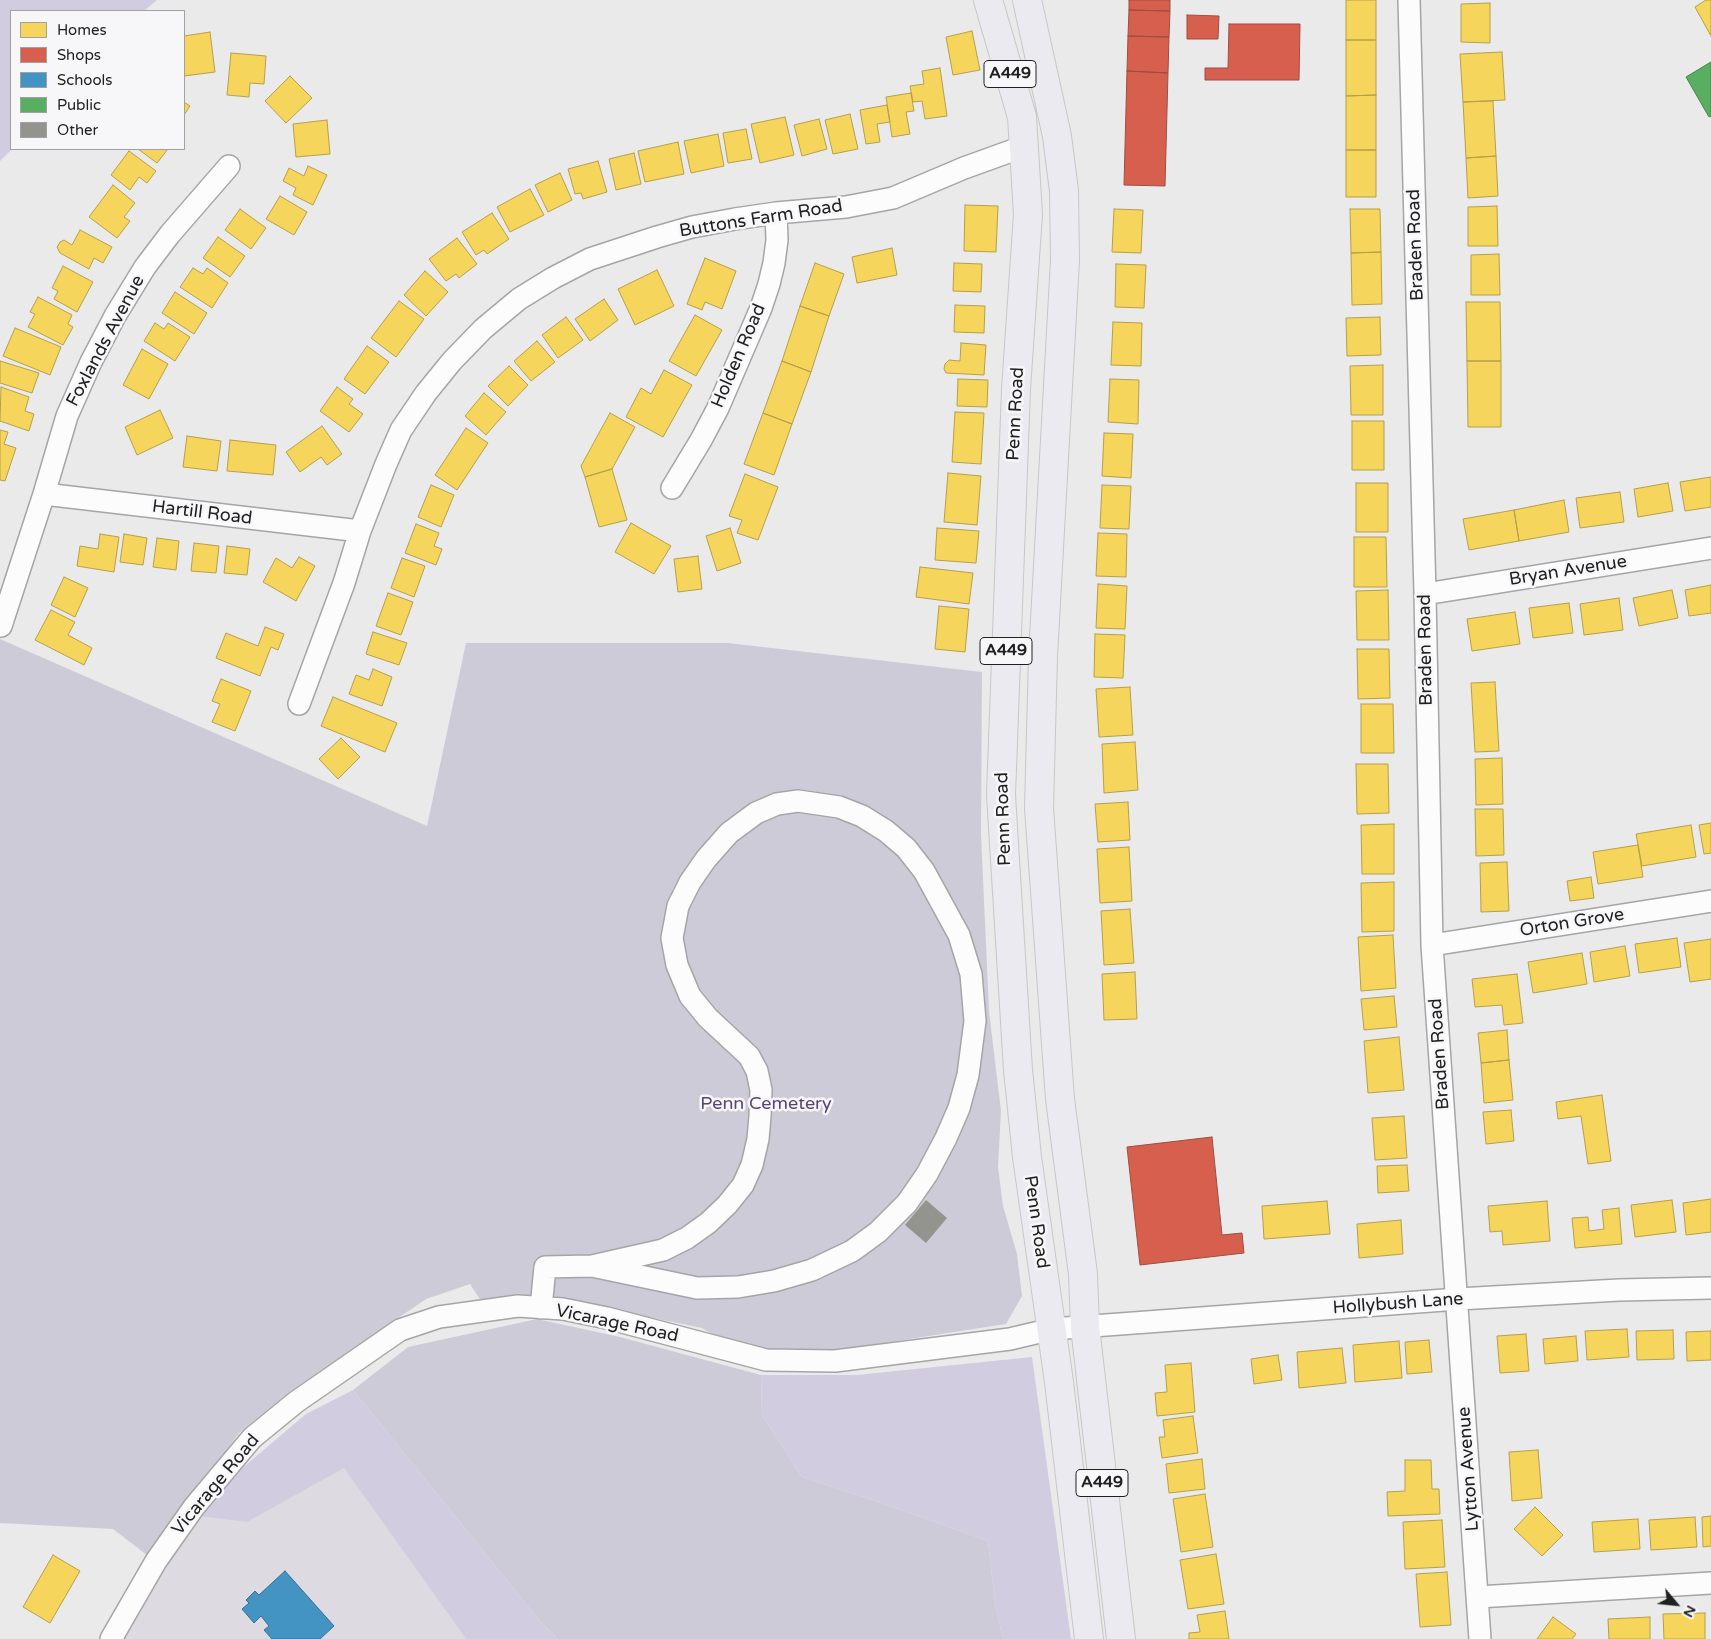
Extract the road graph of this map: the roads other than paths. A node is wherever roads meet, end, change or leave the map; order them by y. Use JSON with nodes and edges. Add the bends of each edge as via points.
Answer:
{"nodes":[{"id":1,"x":988,"y":0,"type":"edge"},
{"id":2,"x":1027,"y":0,"type":"edge"},
{"id":3,"x":1409,"y":0,"type":"edge"},
{"id":4,"x":1025,"y":146,"type":"junction"},
{"id":5,"x":229,"y":166,"type":"dead end"},
{"id":6,"x":776,"y":214,"type":"junction"},
{"id":7,"x":672,"y":488,"type":"dead end"},
{"id":8,"x":44,"y":494,"type":"junction"},
{"id":9,"x":360,"y":531,"type":"junction"},
{"id":10,"x":1711,"y":548,"type":"edge"},
{"id":11,"x":1425,"y":594,"type":"junction"},
{"id":12,"x":1,"y":626,"type":"edge"},
{"id":13,"x":299,"y":704,"type":"dead end"},
{"id":14,"x":1711,"y":901,"type":"edge"},
{"id":15,"x":1432,"y":945,"type":"junction"},
{"id":16,"x":592,"y":1266,"type":"junction"},
{"id":17,"x":1711,"y":1288,"type":"edge"},
{"id":18,"x":1458,"y":1299,"type":"junction"},
{"id":19,"x":541,"y":1308,"type":"junction"},
{"id":20,"x":1085,"y":1328,"type":"junction"},
{"id":21,"x":1052,"y":1329,"type":"junction"},
{"id":22,"x":1711,"y":1583,"type":"edge"},
{"id":23,"x":1478,"y":1597,"type":"junction"},
{"id":24,"x":111,"y":1639,"type":"edge"},
{"id":25,"x":1089,"y":1639,"type":"edge"},
{"id":26,"x":1121,"y":1639,"type":"edge"},
{"id":27,"x":1480,"y":1639,"type":"edge"}],
"edges":[{"from":1,"to":4,"type":"highway","name":"Penn Road","number":"A449","via":[[1022,117]]},
{"from":2,"to":20,"type":"highway","name":"Penn Road","number":"A449","via":[[1053,114],[1064,191],[1065,260],[1043,656],[1039,808],[1060,1099],[1083,1274]]},
{"from":3,"to":11,"type":"street","name":"Braden Road"},
{"from":4,"to":6,"type":"street","name":"Buttons Farm Road","via":[[893,198],[846,207]]},
{"from":4,"to":21,"type":"highway","name":"Penn Road","number":"A449","via":[[1028,214],[1016,389],[1001,795],[1018,1070]]},
{"from":5,"to":8,"type":"street","name":"Foxlands Avenue","via":[[170,234],[115,316],[67,416]]},
{"from":6,"to":7,"type":"street","name":"Holden Road","via":[[774,263],[758,316],[718,408]]},
{"from":6,"to":9,"type":"street","name":"Buttons Farm Road","via":[[692,227],[590,259],[519,298],[452,360],[426,393],[401,430]]},
{"from":8,"to":9,"type":"street","name":"Hartill Road"},
{"from":8,"to":12,"type":"street","name":"Foxlands Avenue"},
{"from":9,"to":13,"type":"street","name":"Buttons Farm Road"},
{"from":10,"to":11,"type":"street","name":"Bryan Avenue"},
{"from":11,"to":15,"type":"street","name":"Braden Road"},
{"from":14,"to":15,"type":"street","name":"Orton Grove"},
{"from":15,"to":18,"type":"street","name":"Braden Road"},
{"from":16,"to":16,"type":"street","via":[[696,1288],[738,1287],[774,1281],[812,1270],[852,1251],[878,1232],[907,1203],[927,1174],[959,1108],[968,1075],[975,1021],[971,974],[960,935],[924,871],[906,848],[886,831],[839,807],[798,801],[777,804],[756,813],[729,833],[706,858],[678,906],[672,938],[677,965],[690,996],[708,1018],[749,1056],[757,1071],[761,1090],[760,1116],[752,1165],[743,1185],[727,1205],[687,1238],[663,1250]]},
{"from":16,"to":19,"type":"street","via":[[545,1267]]},
{"from":17,"to":18,"type":"street","name":"Hollybush Lane"},
{"from":18,"to":20,"type":"street","name":"Hollybush Lane"},
{"from":18,"to":23,"type":"street","name":"Lytton Avenue"},
{"from":19,"to":21,"type":"street","name":"Vicarage Road","via":[[607,1318],[766,1360],[835,1361],[1010,1339]]},
{"from":19,"to":24,"type":"street","name":"Vicarage Road","via":[[518,1306],[439,1317],[400,1330],[296,1402],[252,1438],[194,1507],[156,1560]]},
{"from":20,"to":21,"type":"street","name":"Hollybush Lane"},
{"from":20,"to":26,"type":"highway","name":"Penn Road","number":"A449"},
{"from":21,"to":25,"type":"highway","name":"Penn Road","number":"A449"},
{"from":22,"to":23,"type":"street"},
{"from":23,"to":27,"type":"street","name":"Lytton Avenue"}]}
